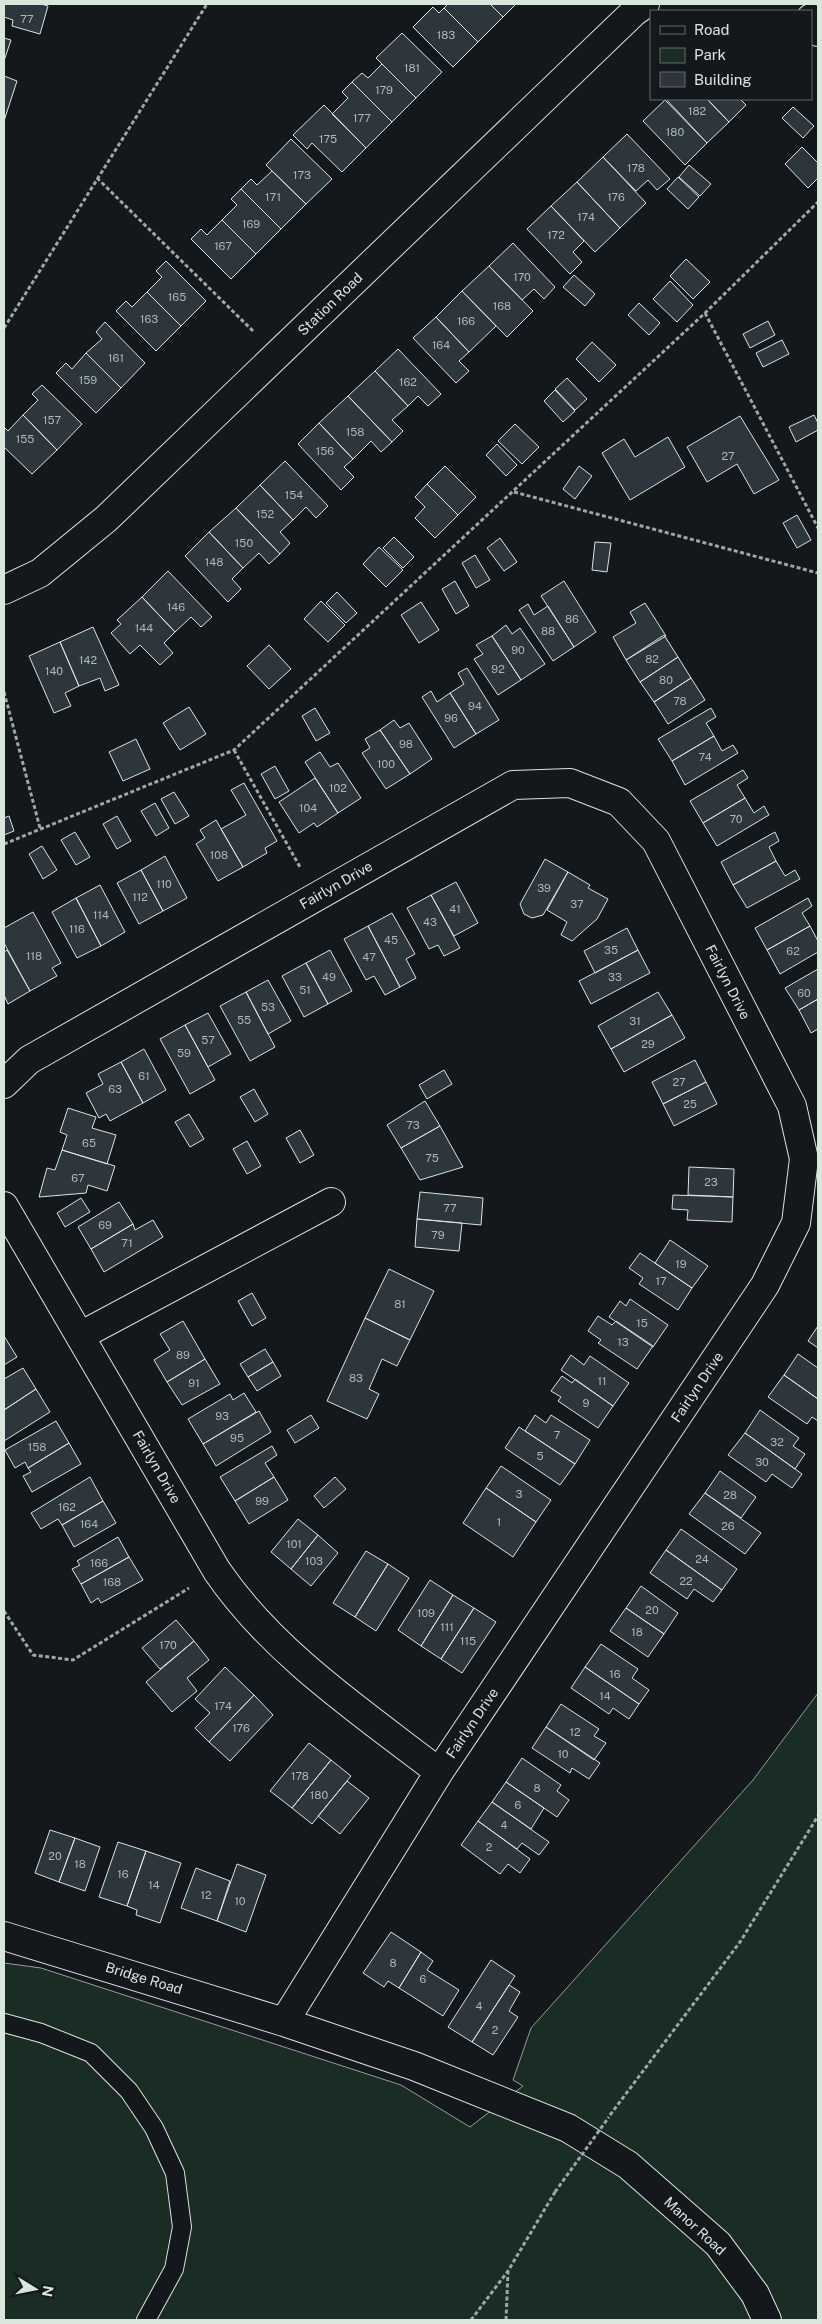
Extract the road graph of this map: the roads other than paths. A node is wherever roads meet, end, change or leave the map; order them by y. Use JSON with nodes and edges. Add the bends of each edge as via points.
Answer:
{"nodes":[{"id":1,"x":645,"y":4,"type":"edge"},
{"id":2,"x":812,"y":20,"type":"edge"},
{"id":3,"x":818,"y":32,"type":"edge"},
{"id":4,"x":4,"y":590,"type":"edge"},
{"id":5,"x":4,"y":1084,"type":"edge"},
{"id":6,"x":331,"y":1202,"type":"dead end"},
{"id":7,"x":4,"y":1206,"type":"edge"},
{"id":8,"x":80,"y":1336,"type":"junction"},
{"id":9,"x":439,"y":1772,"type":"junction"},
{"id":10,"x":4,"y":1936,"type":"edge"},
{"id":11,"x":284,"y":2022,"type":"junction"},
{"id":12,"x":4,"y":2023,"type":"edge"},
{"id":13,"x":628,"y":2165,"type":"joint"},
{"id":14,"x":146,"y":2320,"type":"edge"},
{"id":15,"x":767,"y":2320,"type":"edge"}],
"edges":[{"from":1,"to":4,"type":"street","name":"Station Road","via":[[106,518],[40,573]]},
{"from":2,"to":3,"type":"street"},
{"from":5,"to":9,"type":"street","name":"Fairlyn Drive","via":[[29,1060],[513,785],[570,783],[619,802],[656,840],[792,1106],[804,1159],[796,1223],[765,1285]]},
{"from":6,"to":8,"type":"street"},
{"from":7,"to":8,"type":"street","name":"Fairlyn Drive"},
{"from":8,"to":9,"type":"street","name":"Fairlyn Drive","via":[[237,1600],[319,1680]]},
{"from":9,"to":11,"type":"street","name":"Fairlyn Drive"},
{"from":10,"to":11,"type":"street","name":"Bridge Road"},
{"from":11,"to":13,"type":"street","name":"Bridge Road","via":[[414,2066],[568,2128]]},
{"from":12,"to":14,"type":"lane","via":[[41,2033],[91,2054],[129,2091],[158,2137],[175,2173],[182,2227],[174,2268]]},
{"from":13,"to":15,"type":"street","name":"Manor Road","via":[[718,2244],[755,2294]]}]}
